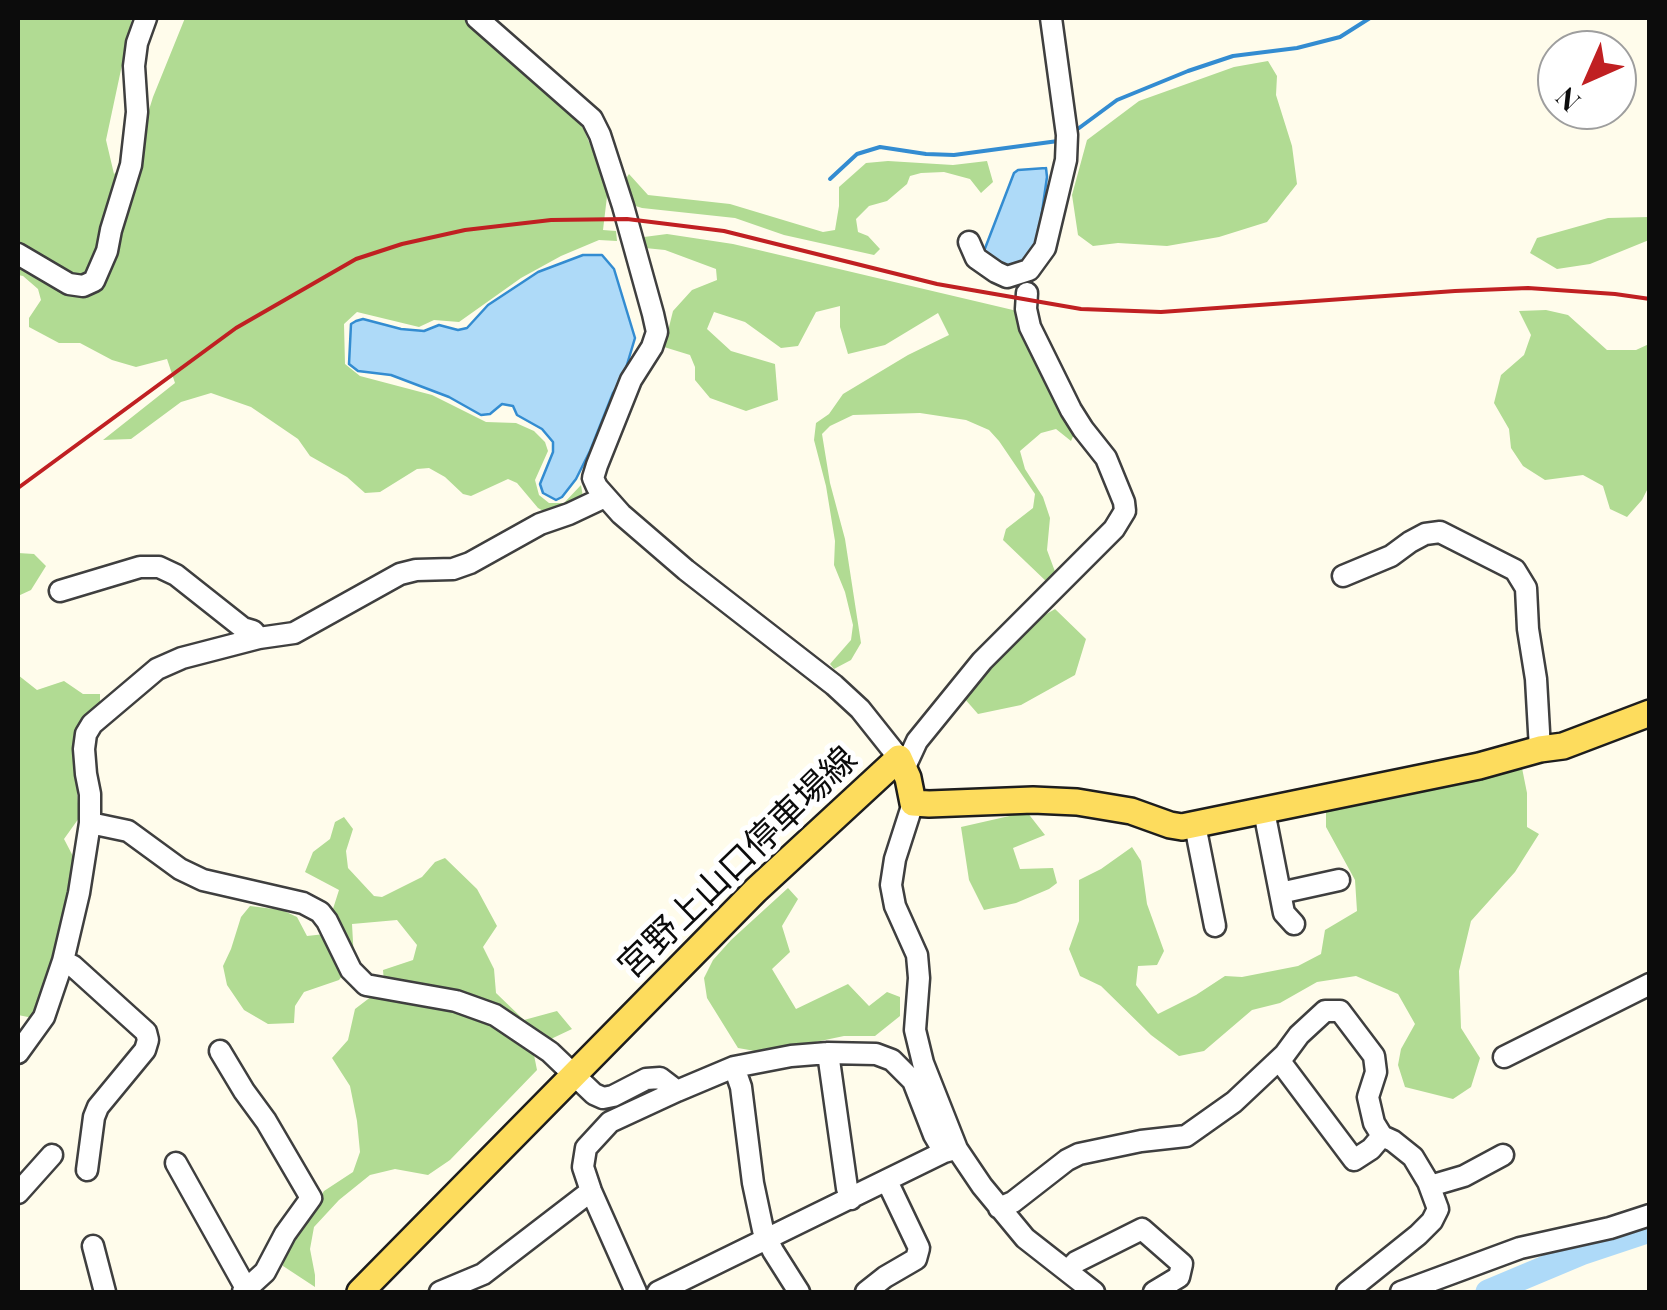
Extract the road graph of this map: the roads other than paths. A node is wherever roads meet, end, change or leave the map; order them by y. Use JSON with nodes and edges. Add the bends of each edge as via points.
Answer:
{"nodes":[{"id":1,"x":146,"y":18,"type":"edge"},
{"id":2,"x":477,"y":18,"type":"edge"},
{"id":3,"x":1051,"y":18,"type":"edge"},
{"id":4,"x":969,"y":242,"type":"dead end"},
{"id":5,"x":18,"y":254,"type":"edge"},
{"id":6,"x":1029,"y":270,"type":"junction"},
{"id":7,"x":1008,"y":276,"type":"junction"},
{"id":8,"x":1026,"y":294,"type":"junction"},
{"id":9,"x":605,"y":497,"type":"junction"},
{"id":10,"x":1343,"y":576,"type":"dead end"},
{"id":11,"x":60,"y":591,"type":"dead end"},
{"id":12,"x":259,"y":638,"type":"junction"},
{"id":13,"x":1650,"y":713,"type":"edge"},
{"id":14,"x":1540,"y":749,"type":"junction"},
{"id":15,"x":901,"y":763,"type":"junction"},
{"id":16,"x":913,"y":803,"type":"junction"},
{"id":17,"x":1264,"y":811,"type":"junction"},
{"id":18,"x":90,"y":823,"type":"junction"},
{"id":19,"x":1196,"y":825,"type":"junction"},
{"id":20,"x":1339,"y":880,"type":"dead end"},
{"id":21,"x":1280,"y":893,"type":"junction"},
{"id":22,"x":1294,"y":924,"type":"dead end"},
{"id":23,"x":1215,"y":926,"type":"dead end"},
{"id":24,"x":63,"y":961,"type":"junction"},
{"id":25,"x":1650,"y":984,"type":"edge"},
{"id":26,"x":220,"y":1051,"type":"dead end"},
{"id":27,"x":828,"y":1053,"type":"junction"},
{"id":28,"x":18,"y":1054,"type":"edge"},
{"id":29,"x":1504,"y":1057,"type":"dead end"},
{"id":30,"x":1280,"y":1060,"type":"junction"},
{"id":31,"x":734,"y":1067,"type":"junction"},
{"id":32,"x":573,"y":1074,"type":"junction"},
{"id":33,"x":676,"y":1091,"type":"junction"},
{"id":34,"x":1382,"y":1136,"type":"junction"},
{"id":35,"x":951,"y":1150,"type":"junction"},
{"id":36,"x":52,"y":1155,"type":"dead end"},
{"id":37,"x":1502,"y":1155,"type":"dead end"},
{"id":38,"x":176,"y":1163,"type":"dead end"},
{"id":39,"x":88,"y":1170,"type":"dead end"},
{"id":40,"x":887,"y":1181,"type":"junction"},
{"id":41,"x":1430,"y":1186,"type":"junction"},
{"id":42,"x":591,"y":1191,"type":"junction"},
{"id":43,"x":18,"y":1193,"type":"edge"},
{"id":44,"x":850,"y":1199,"type":"junction"},
{"id":45,"x":999,"y":1208,"type":"junction"},
{"id":46,"x":1650,"y":1215,"type":"edge"},
{"id":47,"x":766,"y":1239,"type":"junction"},
{"id":48,"x":93,"y":1246,"type":"dead end"},
{"id":49,"x":1068,"y":1270,"type":"junction"},
{"id":50,"x":692,"y":1286,"type":"edge"},
{"id":51,"x":245,"y":1291,"type":"edge"},
{"id":52,"x":104,"y":1292,"type":"edge"},
{"id":53,"x":360,"y":1292,"type":"edge"},
{"id":54,"x":440,"y":1292,"type":"edge"},
{"id":55,"x":636,"y":1292,"type":"edge"},
{"id":56,"x":658,"y":1292,"type":"edge"},
{"id":57,"x":800,"y":1292,"type":"edge"},
{"id":58,"x":866,"y":1292,"type":"edge"},
{"id":59,"x":1094,"y":1292,"type":"edge"},
{"id":60,"x":1154,"y":1292,"type":"edge"},
{"id":61,"x":1347,"y":1292,"type":"edge"},
{"id":62,"x":1401,"y":1292,"type":"edge"}],
"edges":[{"from":1,"to":5,"type":"street","via":[[134,66],[131,165],[94,281],[69,284]]},
{"from":2,"to":9,"type":"street","via":[[592,120],[654,314],[652,347],[631,380],[593,478]]},
{"from":3,"to":6,"type":"street","via":[[1066,160],[1045,248]]},
{"from":4,"to":7,"type":"street","via":[[976,258]]},
{"from":6,"to":7,"type":"street"},
{"from":6,"to":8,"type":"street"},
{"from":7,"to":8,"type":"street"},
{"from":8,"to":15,"type":"street","via":[[1030,327],[1083,429],[1106,458],[1125,511],[982,660]]},
{"from":9,"to":12,"type":"street","via":[[470,564],[400,574],[294,634]]},
{"from":9,"to":15,"type":"street","via":[[686,570],[834,685]]},
{"from":10,"to":14,"type":"street","via":[[1440,532],[1515,570],[1526,588]]},
{"from":11,"to":12,"type":"street","via":[[160,566]]},
{"from":12,"to":18,"type":"street","via":[[157,669],[92,724],[84,749]]},
{"from":13,"to":14,"type":"main road"},
{"from":14,"to":17,"type":"main road"},
{"from":15,"to":16,"type":"main road","name":"宮野上山口停車場線"},
{"from":15,"to":32,"type":"main road","name":"宮野上山口停車場線","via":[[756,890]]},
{"from":16,"to":19,"type":"main road","via":[[1077,802]]},
{"from":16,"to":35,"type":"street","via":[[891,886],[917,955],[916,1030]]},
{"from":17,"to":19,"type":"main road"},
{"from":17,"to":21,"type":"street"},
{"from":18,"to":24,"type":"street"},
{"from":18,"to":32,"type":"street","via":[[128,831],[202,880],[303,903],[327,921],[351,970],[366,985],[456,1000],[494,1015]]},
{"from":19,"to":23,"type":"street"},
{"from":20,"to":21,"type":"street"},
{"from":21,"to":22,"type":"street"},
{"from":24,"to":28,"type":"street","via":[[44,1018]]},
{"from":24,"to":39,"type":"street","via":[[148,1040],[98,1107]]},
{"from":25,"to":29,"type":"street"},
{"from":26,"to":51,"type":"street","via":[[310,1198],[265,1272]]},
{"from":27,"to":31,"type":"street"},
{"from":27,"to":35,"type":"street","via":[[892,1060],[912,1081],[934,1135]]},
{"from":27,"to":44,"type":"street"},
{"from":30,"to":34,"type":"street","via":[[1354,1160]]},
{"from":30,"to":34,"type":"street","via":[[1325,1011],[1340,1011],[1374,1056],[1368,1096]]},
{"from":30,"to":45,"type":"street","via":[[1186,1136],[1079,1154]]},
{"from":31,"to":33,"type":"street"},
{"from":31,"to":47,"type":"street"},
{"from":32,"to":33,"type":"street","via":[[603,1098],[646,1078],[660,1078]]},
{"from":32,"to":53,"type":"main road","name":"宮野上山口停車場線"},
{"from":33,"to":42,"type":"street","via":[[610,1122],[586,1148],[583,1166]]},
{"from":34,"to":41,"type":"street","via":[[1413,1157]]},
{"from":35,"to":40,"type":"street"},
{"from":35,"to":45,"type":"street"},
{"from":36,"to":43,"type":"street"},
{"from":37,"to":41,"type":"street"},
{"from":38,"to":51,"type":"street"},
{"from":40,"to":44,"type":"street"},
{"from":40,"to":58,"type":"street","via":[[919,1248],[916,1259]]},
{"from":41,"to":61,"type":"street","via":[[1438,1209],[1432,1221]]},
{"from":42,"to":54,"type":"street","via":[[483,1274]]},
{"from":42,"to":55,"type":"street"},
{"from":44,"to":47,"type":"street"},
{"from":45,"to":49,"type":"street"},
{"from":46,"to":62,"type":"street","via":[[1520,1248]]},
{"from":47,"to":50,"type":"street"},
{"from":47,"to":57,"type":"street"},
{"from":48,"to":52,"type":"street"},
{"from":49,"to":59,"type":"street"},
{"from":49,"to":60,"type":"street","via":[[1142,1228],[1182,1264],[1179,1277]]},
{"from":50,"to":56,"type":"street"}]}
